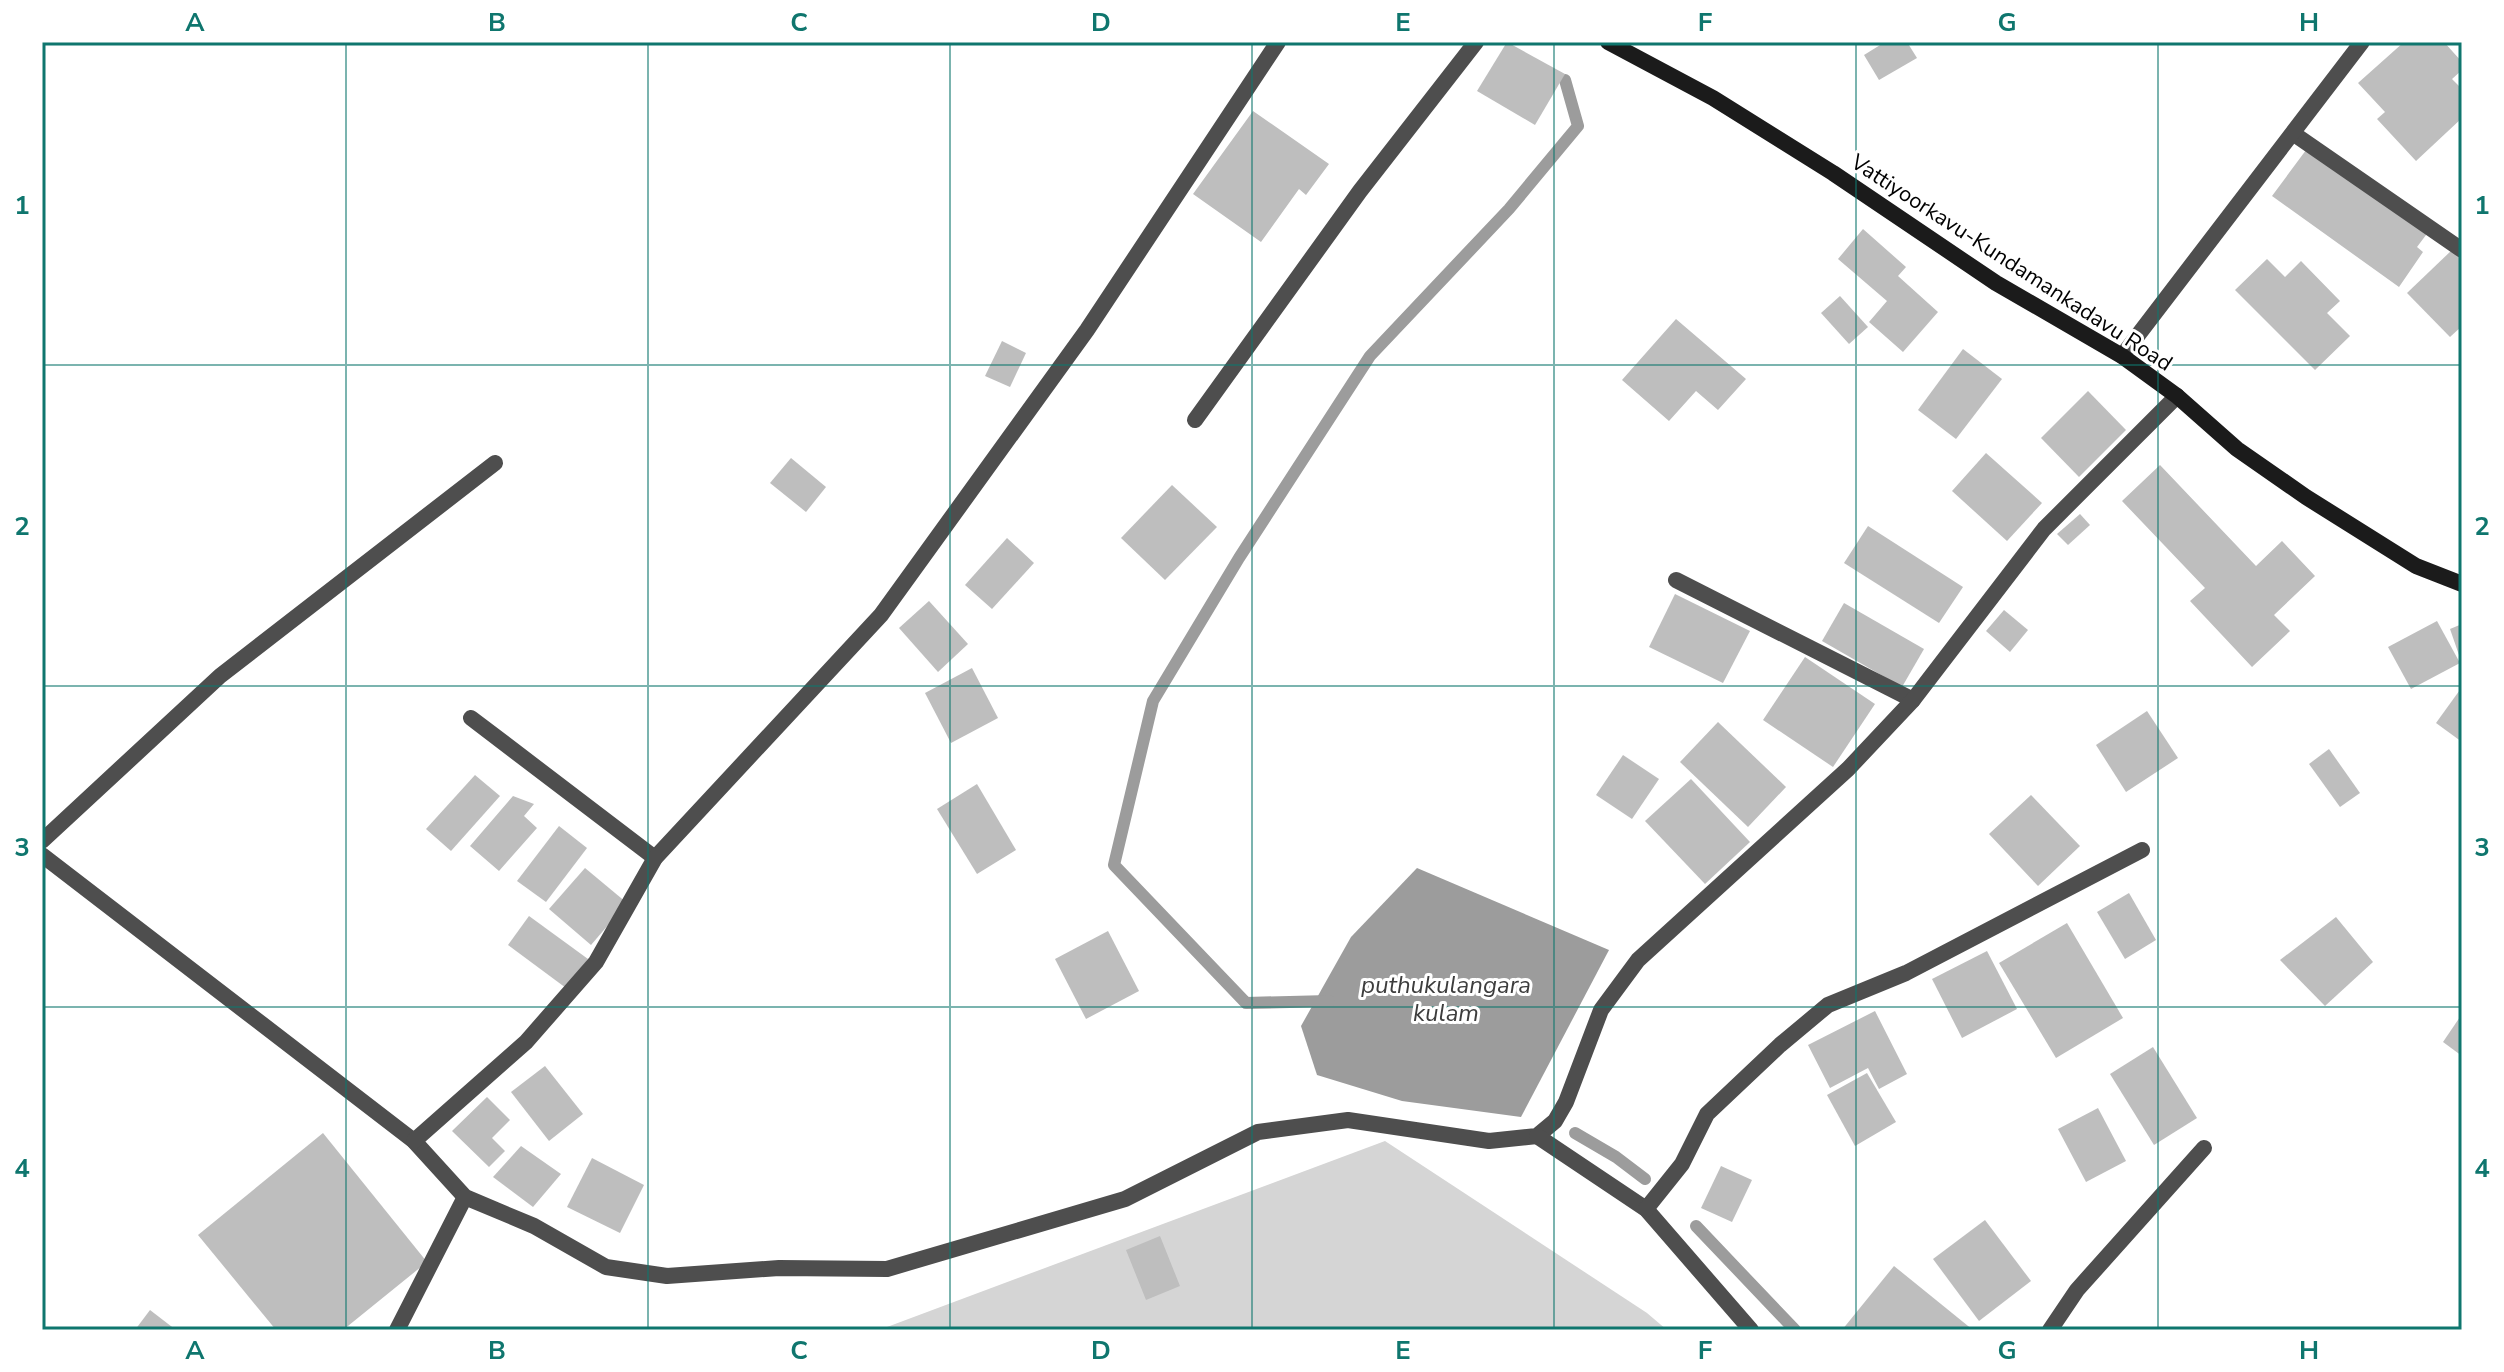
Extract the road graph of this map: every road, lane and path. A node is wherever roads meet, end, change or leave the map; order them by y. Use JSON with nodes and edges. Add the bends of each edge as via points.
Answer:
{"nodes":[{"id":1,"x":1278,"y":42,"type":"edge"},
{"id":2,"x":1476,"y":42,"type":"edge"},
{"id":3,"x":1608,"y":42,"type":"edge"},
{"id":4,"x":2362,"y":42,"type":"edge"},
{"id":5,"x":2294,"y":134,"type":"junction"},
{"id":6,"x":2462,"y":250,"type":"edge"},
{"id":7,"x":2122,"y":356,"type":"junction"},
{"id":8,"x":2177,"y":396,"type":"junction"},
{"id":9,"x":1195,"y":420,"type":"dead end"},
{"id":10,"x":495,"y":463,"type":"dead end"},
{"id":11,"x":1676,"y":580,"type":"dead end"},
{"id":12,"x":2462,"y":584,"type":"edge"},
{"id":13,"x":1913,"y":700,"type":"junction"},
{"id":14,"x":471,"y":718,"type":"dead end"},
{"id":15,"x":42,"y":841,"type":"edge"},
{"id":16,"x":2142,"y":850,"type":"dead end"},
{"id":17,"x":42,"y":855,"type":"edge"},
{"id":18,"x":655,"y":858,"type":"junction"},
{"id":19,"x":1537,"y":1136,"type":"junction"},
{"id":20,"x":414,"y":1141,"type":"junction"},
{"id":21,"x":2204,"y":1148,"type":"dead end"},
{"id":22,"x":465,"y":1197,"type":"junction"},
{"id":23,"x":1646,"y":1209,"type":"junction"},
{"id":24,"x":397,"y":1330,"type":"edge"},
{"id":25,"x":1751,"y":1330,"type":"edge"},
{"id":26,"x":2050,"y":1330,"type":"edge"}],
"edges":[{"from":1,"to":18,"type":"street","via":[[1087,330],[881,615]]},
{"from":2,"to":9,"type":"street","via":[[1360,191]]},
{"from":3,"to":7,"type":"street","name":"Vattiyoorkavu-Kundamankadavu Road","via":[[1713,98],[1984,276]]},
{"from":4,"to":5,"type":"street"},
{"from":5,"to":6,"type":"street"},
{"from":5,"to":7,"type":"street"},
{"from":7,"to":8,"type":"street","name":"Vattiyoorkavu-Kundamankadavu Road"},
{"from":8,"to":12,"type":"street","name":"Vattiyoorkavu-Kundamankadavu Road","via":[[2237,449],[2306,497],[2416,566]]},
{"from":8,"to":13,"type":"street","via":[[2044,529]]},
{"from":10,"to":15,"type":"street","via":[[220,676]]},
{"from":11,"to":13,"type":"street"},
{"from":13,"to":19,"type":"street","via":[[1848,769],[1638,960],[1601,1010],[1566,1102]]},
{"from":14,"to":18,"type":"street"},
{"from":16,"to":23,"type":"street","via":[[1906,973],[1828,1005],[1707,1114],[1682,1164]]},
{"from":17,"to":20,"type":"street"},
{"from":18,"to":20,"type":"street","via":[[596,962],[526,1042]]},
{"from":19,"to":22,"type":"street","via":[[1489,1141],[1348,1120],[1258,1132],[1125,1199],[887,1269],[779,1268],[667,1276],[606,1267],[534,1226]]},
{"from":19,"to":23,"type":"street"},
{"from":20,"to":22,"type":"street"},
{"from":21,"to":26,"type":"street","via":[[2077,1290]]},
{"from":22,"to":24,"type":"street"},
{"from":23,"to":25,"type":"street"}]}
